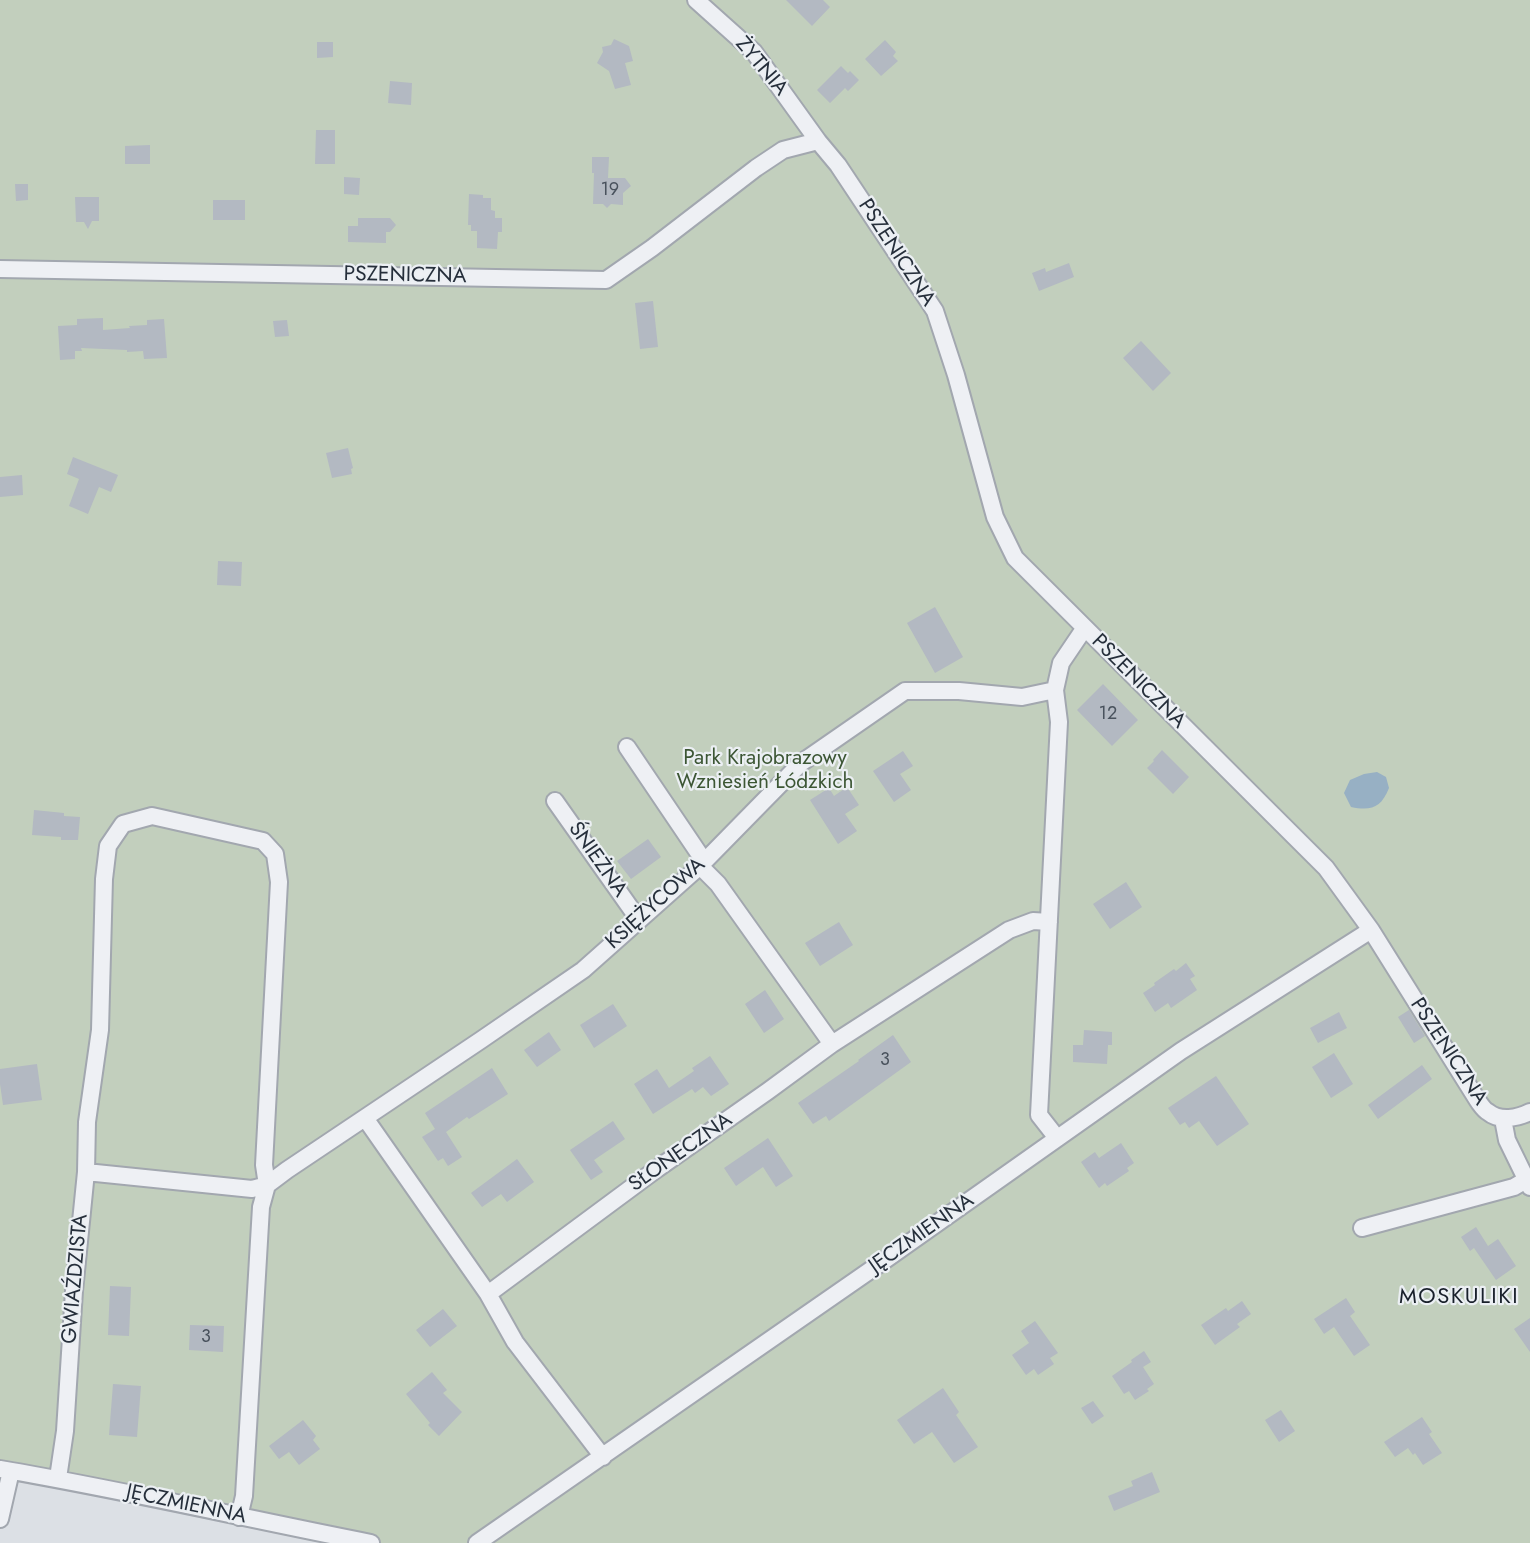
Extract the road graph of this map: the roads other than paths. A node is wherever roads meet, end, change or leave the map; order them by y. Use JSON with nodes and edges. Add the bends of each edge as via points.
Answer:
{"nodes":[{"id":1,"x":696,"y":0,"type":"edge"},
{"id":2,"x":818,"y":141,"type":"junction"},
{"id":3,"x":0,"y":269,"type":"edge"},
{"id":4,"x":1084,"y":628,"type":"junction"},
{"id":5,"x":1055,"y":690,"type":"junction"},
{"id":6,"x":627,"y":747,"type":"dead end"},
{"id":7,"x":555,"y":801,"type":"dead end"},
{"id":8,"x":702,"y":863,"type":"junction"},
{"id":9,"x":639,"y":920,"type":"junction"},
{"id":10,"x":1050,"y":922,"type":"junction"},
{"id":11,"x":1371,"y":930,"type":"junction"},
{"id":12,"x":832,"y":1044,"type":"junction"},
{"id":13,"x":1530,"y":1112,"type":"edge"},
{"id":14,"x":365,"y":1118,"type":"junction"},
{"id":15,"x":1503,"y":1119,"type":"junction"},
{"id":16,"x":1057,"y":1138,"type":"junction"},
{"id":17,"x":86,"y":1172,"type":"junction"},
{"id":18,"x":1528,"y":1184,"type":"edge"},
{"id":19,"x":267,"y":1185,"type":"junction"},
{"id":20,"x":1362,"y":1228,"type":"dead end"},
{"id":21,"x":488,"y":1294,"type":"junction"},
{"id":22,"x":603,"y":1457,"type":"junction"},
{"id":23,"x":6,"y":1470,"type":"edge"},
{"id":24,"x":58,"y":1478,"type":"junction"},
{"id":25,"x":239,"y":1517,"type":"junction"},
{"id":26,"x":0,"y":1519,"type":"edge"},
{"id":27,"x":371,"y":1543,"type":"edge"},
{"id":28,"x":477,"y":1543,"type":"edge"}],
"edges":[{"from":1,"to":2,"type":"street","name":"ŻYTNIA","via":[[754,52]]},
{"from":2,"to":3,"type":"street","name":"PSZENICZNA","via":[[783,150],[606,280]]},
{"from":2,"to":4,"type":"street","name":"PSZENICZNA","via":[[935,311],[995,517],[1015,558]]},
{"from":4,"to":5,"type":"street","via":[[1061,663]]},
{"from":4,"to":11,"type":"street","name":"PSZENICZNA","via":[[1326,868]]},
{"from":5,"to":8,"type":"street","name":"KSIĘŻYCOWA","via":[[1022,697],[905,691],[801,763]]},
{"from":5,"to":10,"type":"street","via":[[1059,722]]},
{"from":6,"to":8,"type":"street"},
{"from":7,"to":9,"type":"street","name":"ŚNIEŻNA"},
{"from":8,"to":9,"type":"street","name":"KSIĘŻYCOWA"},
{"from":8,"to":12,"type":"street"},
{"from":9,"to":14,"type":"street","name":"KSIĘŻYCOWA","via":[[583,970]]},
{"from":10,"to":12,"type":"street","name":"SŁONECZNA","via":[[1033,921],[1009,930]]},
{"from":10,"to":16,"type":"street","via":[[1039,1115]]},
{"from":11,"to":15,"type":"street","name":"PSZENICZNA","via":[[1478,1101],[1489,1114]]},
{"from":11,"to":16,"type":"street","name":"JĘCZMIENNA","via":[[1181,1051]]},
{"from":12,"to":21,"type":"street","name":"SŁONECZNA"},
{"from":13,"to":15,"type":"street","name":"PSZENICZNA"},
{"from":14,"to":19,"type":"street","name":"KSIĘŻYCOWA"},
{"from":14,"to":21,"type":"street"},
{"from":15,"to":18,"type":"street","via":[[1507,1140]]},
{"from":16,"to":22,"type":"street","name":"JĘCZMIENNA"},
{"from":17,"to":19,"type":"street","via":[[252,1189]]},
{"from":17,"to":19,"type":"street","name":"GWIAŹDZISTA","via":[[87,1122],[100,1030],[108,846],[123,824],[153,816],[263,840],[275,854],[279,882],[264,1165]]},
{"from":17,"to":24,"type":"street","name":"GWIAŹDZISTA"},
{"from":18,"to":20,"type":"street"},
{"from":19,"to":25,"type":"street","via":[[261,1207],[244,1496]]},
{"from":21,"to":22,"type":"street","via":[[515,1342]]},
{"from":22,"to":28,"type":"street","name":"JĘCZMIENNA"},
{"from":23,"to":24,"type":"street","name":"JĘCZMIENNA"},
{"from":23,"to":26,"type":"street"},
{"from":24,"to":25,"type":"street","name":"JĘCZMIENNA"},
{"from":25,"to":27,"type":"street","name":"JĘCZMIENNA"}]}
